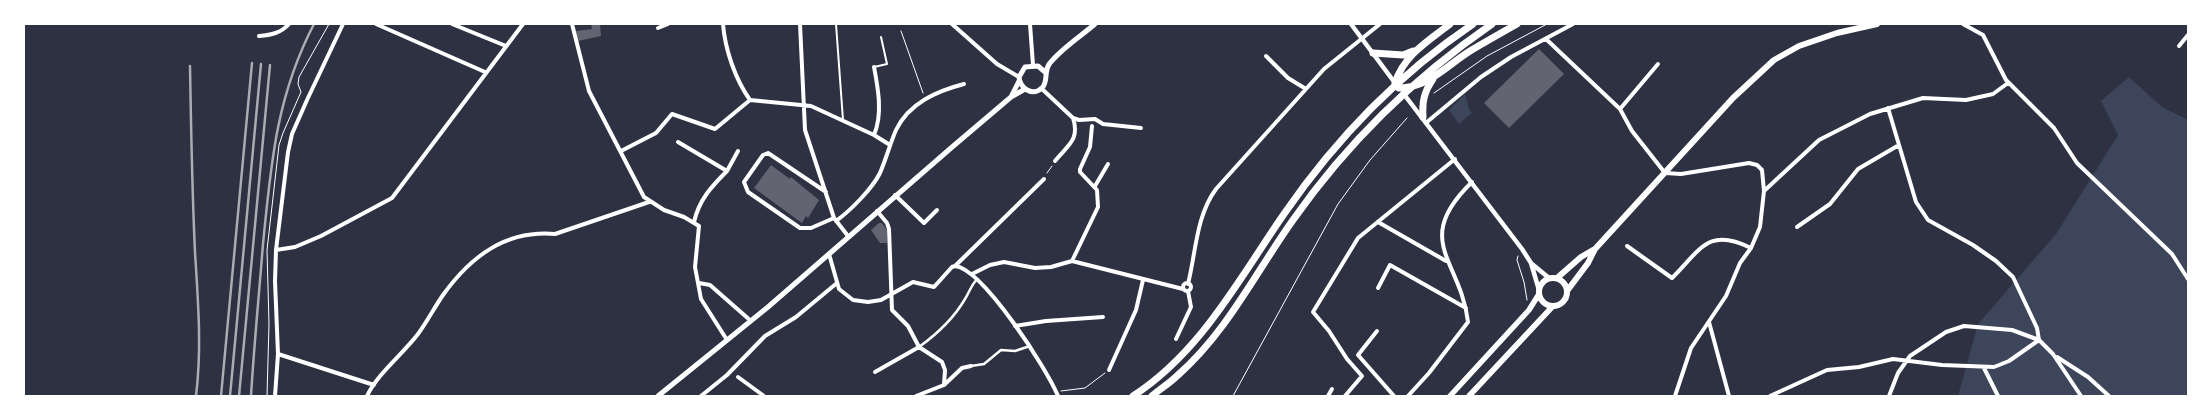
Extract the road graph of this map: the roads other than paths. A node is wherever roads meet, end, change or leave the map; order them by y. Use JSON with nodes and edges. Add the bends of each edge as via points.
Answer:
{"nodes":[{"id":1,"x":289,"y":24,"type":"edge"},
{"id":2,"x":343,"y":24,"type":"edge"},
{"id":3,"x":376,"y":24,"type":"edge"},
{"id":4,"x":452,"y":24,"type":"edge"},
{"id":5,"x":523,"y":24,"type":"edge"},
{"id":6,"x":572,"y":24,"type":"edge"},
{"id":7,"x":668,"y":24,"type":"edge"},
{"id":8,"x":723,"y":24,"type":"edge"},
{"id":9,"x":800,"y":24,"type":"edge"},
{"id":10,"x":836,"y":24,"type":"edge"},
{"id":11,"x":952,"y":24,"type":"edge"},
{"id":12,"x":1030,"y":24,"type":"edge"},
{"id":13,"x":1096,"y":24,"type":"edge"},
{"id":14,"x":1351,"y":24,"type":"edge"},
{"id":15,"x":1380,"y":24,"type":"edge"},
{"id":16,"x":1450,"y":24,"type":"edge"},
{"id":17,"x":1473,"y":24,"type":"edge"},
{"id":18,"x":1492,"y":24,"type":"edge"},
{"id":19,"x":1517,"y":24,"type":"edge"},
{"id":20,"x":1573,"y":24,"type":"edge"},
{"id":21,"x":1877,"y":24,"type":"edge"},
{"id":22,"x":1963,"y":24,"type":"edge"},
{"id":23,"x":658,"y":28,"type":"dead end"},
{"id":24,"x":2188,"y":35,"type":"edge"},
{"id":25,"x":259,"y":36,"type":"dead end"},
{"id":26,"x":881,"y":38,"type":"dead end"},
{"id":27,"x":1362,"y":38,"type":"junction"},
{"id":28,"x":1546,"y":38,"type":"junction"},
{"id":29,"x":506,"y":46,"type":"junction"},
{"id":30,"x":2179,"y":46,"type":"dead end"},
{"id":31,"x":1418,"y":48,"type":"junction"},
{"id":32,"x":1373,"y":54,"type":"junction"},
{"id":33,"x":1266,"y":56,"type":"dead end"},
{"id":34,"x":1051,"y":61,"type":"junction"},
{"id":35,"x":1658,"y":64,"type":"dead end"},
{"id":36,"x":1035,"y":65,"type":"junction"},
{"id":37,"x":874,"y":67,"type":"joint"},
{"id":38,"x":485,"y":72,"type":"junction"},
{"id":39,"x":1045,"y":72,"type":"junction"},
{"id":40,"x":1437,"y":75,"type":"junction"},
{"id":41,"x":1019,"y":79,"type":"junction"},
{"id":42,"x":2008,"y":83,"type":"junction"},
{"id":43,"x":964,"y":84,"type":"dead end"},
{"id":44,"x":1397,"y":85,"type":"junction"},
{"id":45,"x":1042,"y":88,"type":"junction"},
{"id":46,"x":1025,"y":89,"type":"junction"},
{"id":47,"x":1306,"y":89,"type":"junction"},
{"id":48,"x":1011,"y":97,"type":"junction"},
{"id":49,"x":750,"y":100,"type":"junction"},
{"id":50,"x":803,"y":104,"type":"junction"},
{"id":51,"x":1888,"y":108,"type":"junction"},
{"id":52,"x":1620,"y":109,"type":"junction"},
{"id":53,"x":1073,"y":118,"type":"junction"},
{"id":54,"x":1425,"y":120,"type":"junction"},
{"id":55,"x":843,"y":122,"type":"junction"},
{"id":56,"x":1092,"y":126,"type":"dead end"},
{"id":57,"x":1141,"y":128,"type":"dead end"},
{"id":58,"x":874,"y":135,"type":"junction"},
{"id":59,"x":678,"y":142,"type":"dead end"},
{"id":60,"x":890,"y":145,"type":"junction"},
{"id":61,"x":1899,"y":146,"type":"junction"},
{"id":62,"x":621,"y":151,"type":"junction"},
{"id":63,"x":738,"y":151,"type":"dead end"},
{"id":64,"x":1455,"y":159,"type":"junction"},
{"id":65,"x":1055,"y":161,"type":"road end"},
{"id":66,"x":1108,"y":164,"type":"dead end"},
{"id":67,"x":727,"y":171,"type":"junction"},
{"id":68,"x":1665,"y":173,"type":"junction"},
{"id":69,"x":1044,"y":179,"type":"road end"},
{"id":70,"x":1472,"y":182,"type":"junction"},
{"id":71,"x":1095,"y":186,"type":"junction"},
{"id":72,"x":1764,"y":191,"type":"junction"},
{"id":73,"x":827,"y":192,"type":"junction"},
{"id":74,"x":895,"y":195,"type":"junction"},
{"id":75,"x":649,"y":202,"type":"junction"},
{"id":76,"x":877,"y":210,"type":"junction"},
{"id":77,"x":937,"y":210,"type":"dead end"},
{"id":78,"x":835,"y":219,"type":"junction"},
{"id":79,"x":694,"y":222,"type":"junction"},
{"id":80,"x":1378,"y":222,"type":"junction"},
{"id":81,"x":1797,"y":227,"type":"dead end"},
{"id":82,"x":848,"y":236,"type":"junction"},
{"id":83,"x":1627,"y":246,"type":"dead end"},
{"id":84,"x":1751,"y":248,"type":"junction"},
{"id":85,"x":1594,"y":249,"type":"junction"},
{"id":86,"x":276,"y":250,"type":"junction"},
{"id":87,"x":829,"y":254,"type":"junction"},
{"id":88,"x":1072,"y":261,"type":"junction"},
{"id":89,"x":1446,"y":261,"type":"junction"},
{"id":90,"x":1531,"y":263,"type":"junction"},
{"id":91,"x":954,"y":266,"type":"junction"},
{"id":92,"x":972,"y":274,"type":"junction"},
{"id":93,"x":1549,"y":278,"type":"junction"},
{"id":94,"x":1557,"y":278,"type":"junction"},
{"id":95,"x":977,"y":279,"type":"junction"},
{"id":96,"x":2188,"y":279,"type":"edge"},
{"id":97,"x":1143,"y":280,"type":"junction"},
{"id":98,"x":698,"y":283,"type":"junction"},
{"id":99,"x":836,"y":283,"type":"junction"},
{"id":100,"x":1188,"y":284,"type":"junction"},
{"id":101,"x":1378,"y":288,"type":"dead end"},
{"id":102,"x":1183,"y":289,"type":"junction"},
{"id":103,"x":1188,"y":291,"type":"junction"},
{"id":104,"x":1567,"y":291,"type":"junction"},
{"id":105,"x":1539,"y":292,"type":"junction"},
{"id":106,"x":891,"y":294,"type":"junction"},
{"id":107,"x":1553,"y":306,"type":"junction"},
{"id":108,"x":1466,"y":308,"type":"junction"},
{"id":109,"x":1103,"y":317,"type":"dead end"},
{"id":110,"x":751,"y":321,"type":"junction"},
{"id":111,"x":1709,"y":322,"type":"junction"},
{"id":112,"x":1015,"y":326,"type":"junction"},
{"id":113,"x":1377,"y":331,"type":"dead end"},
{"id":114,"x":727,"y":340,"type":"junction"},
{"id":115,"x":1176,"y":340,"type":"dead end"},
{"id":116,"x":2039,"y":340,"type":"junction"},
{"id":117,"x":1030,"y":346,"type":"junction"},
{"id":118,"x":919,"y":347,"type":"junction"},
{"id":119,"x":278,"y":354,"type":"junction"},
{"id":120,"x":2053,"y":354,"type":"junction"},
{"id":121,"x":1907,"y":360,"type":"junction"},
{"id":122,"x":971,"y":366,"type":"joint"},
{"id":123,"x":1984,"y":368,"type":"junction"},
{"id":124,"x":1109,"y":370,"type":"road end"},
{"id":125,"x":875,"y":372,"type":"dead end"},
{"id":126,"x":738,"y":377,"type":"dead end"},
{"id":127,"x":374,"y":385,"type":"junction"},
{"id":128,"x":944,"y":385,"type":"junction"},
{"id":129,"x":1332,"y":390,"type":"dead end"},
{"id":130,"x":758,"y":392,"type":"junction"},
{"id":131,"x":275,"y":396,"type":"edge"},
{"id":132,"x":366,"y":396,"type":"edge"},
{"id":133,"x":658,"y":396,"type":"edge"},
{"id":134,"x":701,"y":396,"type":"edge"},
{"id":135,"x":754,"y":396,"type":"edge"},
{"id":136,"x":764,"y":396,"type":"edge"},
{"id":137,"x":916,"y":396,"type":"edge"},
{"id":138,"x":1058,"y":396,"type":"edge"},
{"id":139,"x":1133,"y":396,"type":"edge"},
{"id":140,"x":1152,"y":396,"type":"edge"},
{"id":141,"x":1328,"y":396,"type":"edge"},
{"id":142,"x":1345,"y":396,"type":"edge"},
{"id":143,"x":1394,"y":396,"type":"edge"},
{"id":144,"x":1408,"y":396,"type":"edge"},
{"id":145,"x":1450,"y":396,"type":"edge"},
{"id":146,"x":1469,"y":396,"type":"edge"},
{"id":147,"x":1675,"y":396,"type":"edge"},
{"id":148,"x":1729,"y":396,"type":"edge"},
{"id":149,"x":1770,"y":396,"type":"edge"},
{"id":150,"x":1889,"y":396,"type":"edge"},
{"id":151,"x":1998,"y":396,"type":"edge"},
{"id":152,"x":2080,"y":396,"type":"edge"},
{"id":153,"x":2109,"y":396,"type":"edge"}],
"edges":[{"from":1,"to":25,"type":"street","via":[[274,34]]},
{"from":2,"to":86,"type":"street","via":[[289,143]]},
{"from":3,"to":38,"type":"street"},
{"from":4,"to":29,"type":"street"},
{"from":5,"to":29,"type":"street"},
{"from":6,"to":62,"type":"street","via":[[589,91]]},
{"from":7,"to":23,"type":"street"},
{"from":8,"to":49,"type":"street","via":[[724,42]]},
{"from":9,"to":50,"type":"street"},
{"from":10,"to":55,"type":"lane"},
{"from":11,"to":41,"type":"street"},
{"from":12,"to":36,"type":"street"},
{"from":13,"to":34,"type":"main road"},
{"from":14,"to":27,"type":"street"},
{"from":15,"to":27,"type":"street"},
{"from":16,"to":31,"type":"highway"},
{"from":17,"to":139,"type":"highway","via":[[1409,73],[1345,137],[1285,213],[1195,342],[1169,369]]},
{"from":18,"to":140,"type":"highway","via":[[1435,65],[1374,123],[1327,175],[1293,220],[1242,298],[1204,348],[1179,375]]},
{"from":19,"to":40,"type":"highway","via":[[1468,52]]},
{"from":20,"to":28,"type":"street"},
{"from":21,"to":68,"type":"highway","via":[[1799,46],[1774,60],[1733,98]]},
{"from":22,"to":42,"type":"street","via":[[1983,35]]},
{"from":24,"to":30,"type":"street"},
{"from":26,"to":37,"type":"lane","via":[[886,64]]},
{"from":27,"to":32,"type":"street"},
{"from":27,"to":47,"type":"street","via":[[1324,69]]},
{"from":28,"to":52,"type":"street"},
{"from":28,"to":54,"type":"street","via":[[1510,57]]},
{"from":29,"to":38,"type":"street"},
{"from":31,"to":32,"type":"highway","via":[[1403,55]]},
{"from":31,"to":44,"type":"highway","via":[[1403,64]]},
{"from":32,"to":44,"type":"street"},
{"from":33,"to":47,"type":"street","via":[[1288,78]]},
{"from":34,"to":36,"type":"main road"},
{"from":34,"to":39,"type":"main road"},
{"from":35,"to":52,"type":"street"},
{"from":36,"to":39,"type":"main road"},
{"from":36,"to":41,"type":"main road","via":[[1022,69]]},
{"from":37,"to":58,"type":"street","via":[[879,92],[878,127]]},
{"from":38,"to":86,"type":"street","via":[[392,198],[312,240]]},
{"from":39,"to":45,"type":"main road"},
{"from":40,"to":44,"type":"highway","via":[[1412,88]]},
{"from":40,"to":54,"type":"highway","via":[[1426,89]]},
{"from":41,"to":46,"type":"main road"},
{"from":41,"to":48,"type":"main road"},
{"from":42,"to":51,"type":"street","via":[[1993,94],[1966,100],[1923,98]]},
{"from":42,"to":96,"type":"street","via":[[2054,128],[2077,163],[2172,254]]},
{"from":43,"to":60,"type":"street","via":[[942,90],[908,112]]},
{"from":44,"to":54,"type":"street"},
{"from":45,"to":46,"type":"main road","via":[[1033,92]]},
{"from":45,"to":53,"type":"street"},
{"from":46,"to":48,"type":"main road"},
{"from":47,"to":100,"type":"street","via":[[1208,199]]},
{"from":48,"to":74,"type":"main road"},
{"from":49,"to":50,"type":"street"},
{"from":49,"to":62,"type":"street","via":[[715,129],[672,114],[656,133]]},
{"from":50,"to":55,"type":"street"},
{"from":50,"to":73,"type":"street","via":[[805,130]]},
{"from":51,"to":61,"type":"street"},
{"from":51,"to":72,"type":"street","via":[[1819,140]]},
{"from":52,"to":68,"type":"street","via":[[1632,131]]},
{"from":53,"to":57,"type":"street"},
{"from":53,"to":65,"type":"street","via":[[1076,137]]},
{"from":54,"to":64,"type":"street"},
{"from":55,"to":58,"type":"street"},
{"from":56,"to":71,"type":"street","via":[[1090,148],[1080,172]]},
{"from":58,"to":60,"type":"street"},
{"from":59,"to":67,"type":"street"},
{"from":60,"to":78,"type":"street","via":[[872,185],[845,214]]},
{"from":61,"to":81,"type":"street","via":[[1858,170],[1830,204]]},
{"from":61,"to":116,"type":"street","via":[[1916,202],[1928,220],[1996,261],[2013,277],[2037,328]]},
{"from":62,"to":75,"type":"street"},
{"from":63,"to":67,"type":"street"},
{"from":64,"to":70,"type":"street"},
{"from":64,"to":80,"type":"street"},
{"from":66,"to":71,"type":"street"},
{"from":67,"to":79,"type":"street","via":[[707,192]]},
{"from":68,"to":72,"type":"street","via":[[1681,174],[1749,163],[1762,170]]},
{"from":68,"to":85,"type":"highway"},
{"from":69,"to":91,"type":"street"},
{"from":70,"to":89,"type":"street","via":[[1443,224],[1442,244]]},
{"from":70,"to":90,"type":"street"},
{"from":71,"to":88,"type":"street","via":[[1098,207]]},
{"from":72,"to":84,"type":"street","via":[[1760,227]]},
{"from":73,"to":78,"type":"street"},
{"from":73,"to":78,"type":"street","via":[[768,153],[763,154],[744,182],[748,192],[800,228],[811,228]]},
{"from":74,"to":76,"type":"main road"},
{"from":74,"to":77,"type":"street","via":[[924,223]]},
{"from":75,"to":79,"type":"street"},
{"from":75,"to":127,"type":"street","via":[[591,224],[555,234],[542,233],[502,242],[488,248],[450,287],[418,334]]},
{"from":76,"to":82,"type":"main road"},
{"from":76,"to":106,"type":"street","via":[[888,226]]},
{"from":78,"to":82,"type":"street"},
{"from":79,"to":98,"type":"street","via":[[700,232],[695,267]]},
{"from":80,"to":89,"type":"street"},
{"from":80,"to":142,"type":"street","via":[[1358,238],[1313,312],[1362,376]]},
{"from":82,"to":87,"type":"main road"},
{"from":83,"to":84,"type":"street","via":[[1672,278],[1706,243],[1720,238],[1735,240]]},
{"from":84,"to":111,"type":"street"},
{"from":85,"to":94,"type":"highway"},
{"from":85,"to":104,"type":"highway"},
{"from":86,"to":119,"type":"street"},
{"from":87,"to":99,"type":"street"},
{"from":87,"to":110,"type":"main road"},
{"from":88,"to":92,"type":"street","via":[[1035,268],[1004,262]]},
{"from":88,"to":97,"type":"street"},
{"from":89,"to":108,"type":"street"},
{"from":90,"to":93,"type":"street"},
{"from":90,"to":105,"type":"street"},
{"from":91,"to":92,"type":"street"},
{"from":91,"to":106,"type":"street","via":[[937,286],[913,282]]},
{"from":92,"to":95,"type":"street"},
{"from":93,"to":94,"type":"highway"},
{"from":93,"to":105,"type":"highway","via":[[1542,282]]},
{"from":94,"to":104,"type":"highway"},
{"from":95,"to":112,"type":"street"},
{"from":95,"to":118,"type":"street","via":[[943,327]]},
{"from":97,"to":102,"type":"street"},
{"from":97,"to":124,"type":"street","via":[[1136,310]]},
{"from":98,"to":110,"type":"street","via":[[710,285]]},
{"from":98,"to":114,"type":"street","via":[[701,299]]},
{"from":99,"to":106,"type":"street","via":[[848,298],[860,302],[875,301]]},
{"from":99,"to":134,"type":"street","via":[[802,313],[765,336]]},
{"from":100,"to":102,"type":"street","via":[[1184,284]]},
{"from":100,"to":103,"type":"street","via":[[1191,286]]},
{"from":101,"to":108,"type":"street","via":[[1390,265]]},
{"from":102,"to":103,"type":"street"},
{"from":103,"to":115,"type":"street","via":[[1191,307]]},
{"from":104,"to":107,"type":"highway","via":[[1565,300]]},
{"from":105,"to":107,"type":"highway","via":[[1542,302]]},
{"from":105,"to":145,"type":"main road","via":[[1529,310]]},
{"from":106,"to":118,"type":"street","via":[[892,310],[908,326]]},
{"from":107,"to":146,"type":"main road"},
{"from":108,"to":144,"type":"street","via":[[1468,322]]},
{"from":109,"to":112,"type":"street"},
{"from":110,"to":114,"type":"main road"},
{"from":111,"to":147,"type":"street","via":[[1691,348]]},
{"from":111,"to":148,"type":"street"},
{"from":112,"to":117,"type":"street"},
{"from":113,"to":143,"type":"street","via":[[1358,355]]},
{"from":114,"to":133,"type":"main road"},
{"from":116,"to":120,"type":"street"},
{"from":116,"to":121,"type":"street","via":[[2012,330],[1964,326],[1946,332]]},
{"from":116,"to":123,"type":"street","via":[[2009,361]]},
{"from":117,"to":122,"type":"street","via":[[1015,351],[1001,350],[984,364]]},
{"from":117,"to":138,"type":"street"},
{"from":118,"to":125,"type":"street"},
{"from":118,"to":128,"type":"street","via":[[942,362]]},
{"from":119,"to":127,"type":"street"},
{"from":119,"to":131,"type":"street"},
{"from":120,"to":152,"type":"street"},
{"from":120,"to":153,"type":"street","via":[[2088,377]]},
{"from":121,"to":123,"type":"street"},
{"from":121,"to":149,"type":"street","via":[[1893,359],[1827,370]]},
{"from":121,"to":150,"type":"street"},
{"from":122,"to":128,"type":"street","via":[[962,368]]},
{"from":123,"to":151,"type":"street"},
{"from":126,"to":130,"type":"street"},
{"from":127,"to":132,"type":"street"},
{"from":128,"to":137,"type":"street"},
{"from":129,"to":141,"type":"street"},
{"from":130,"to":135,"type":"street"},
{"from":130,"to":136,"type":"street"}]}
